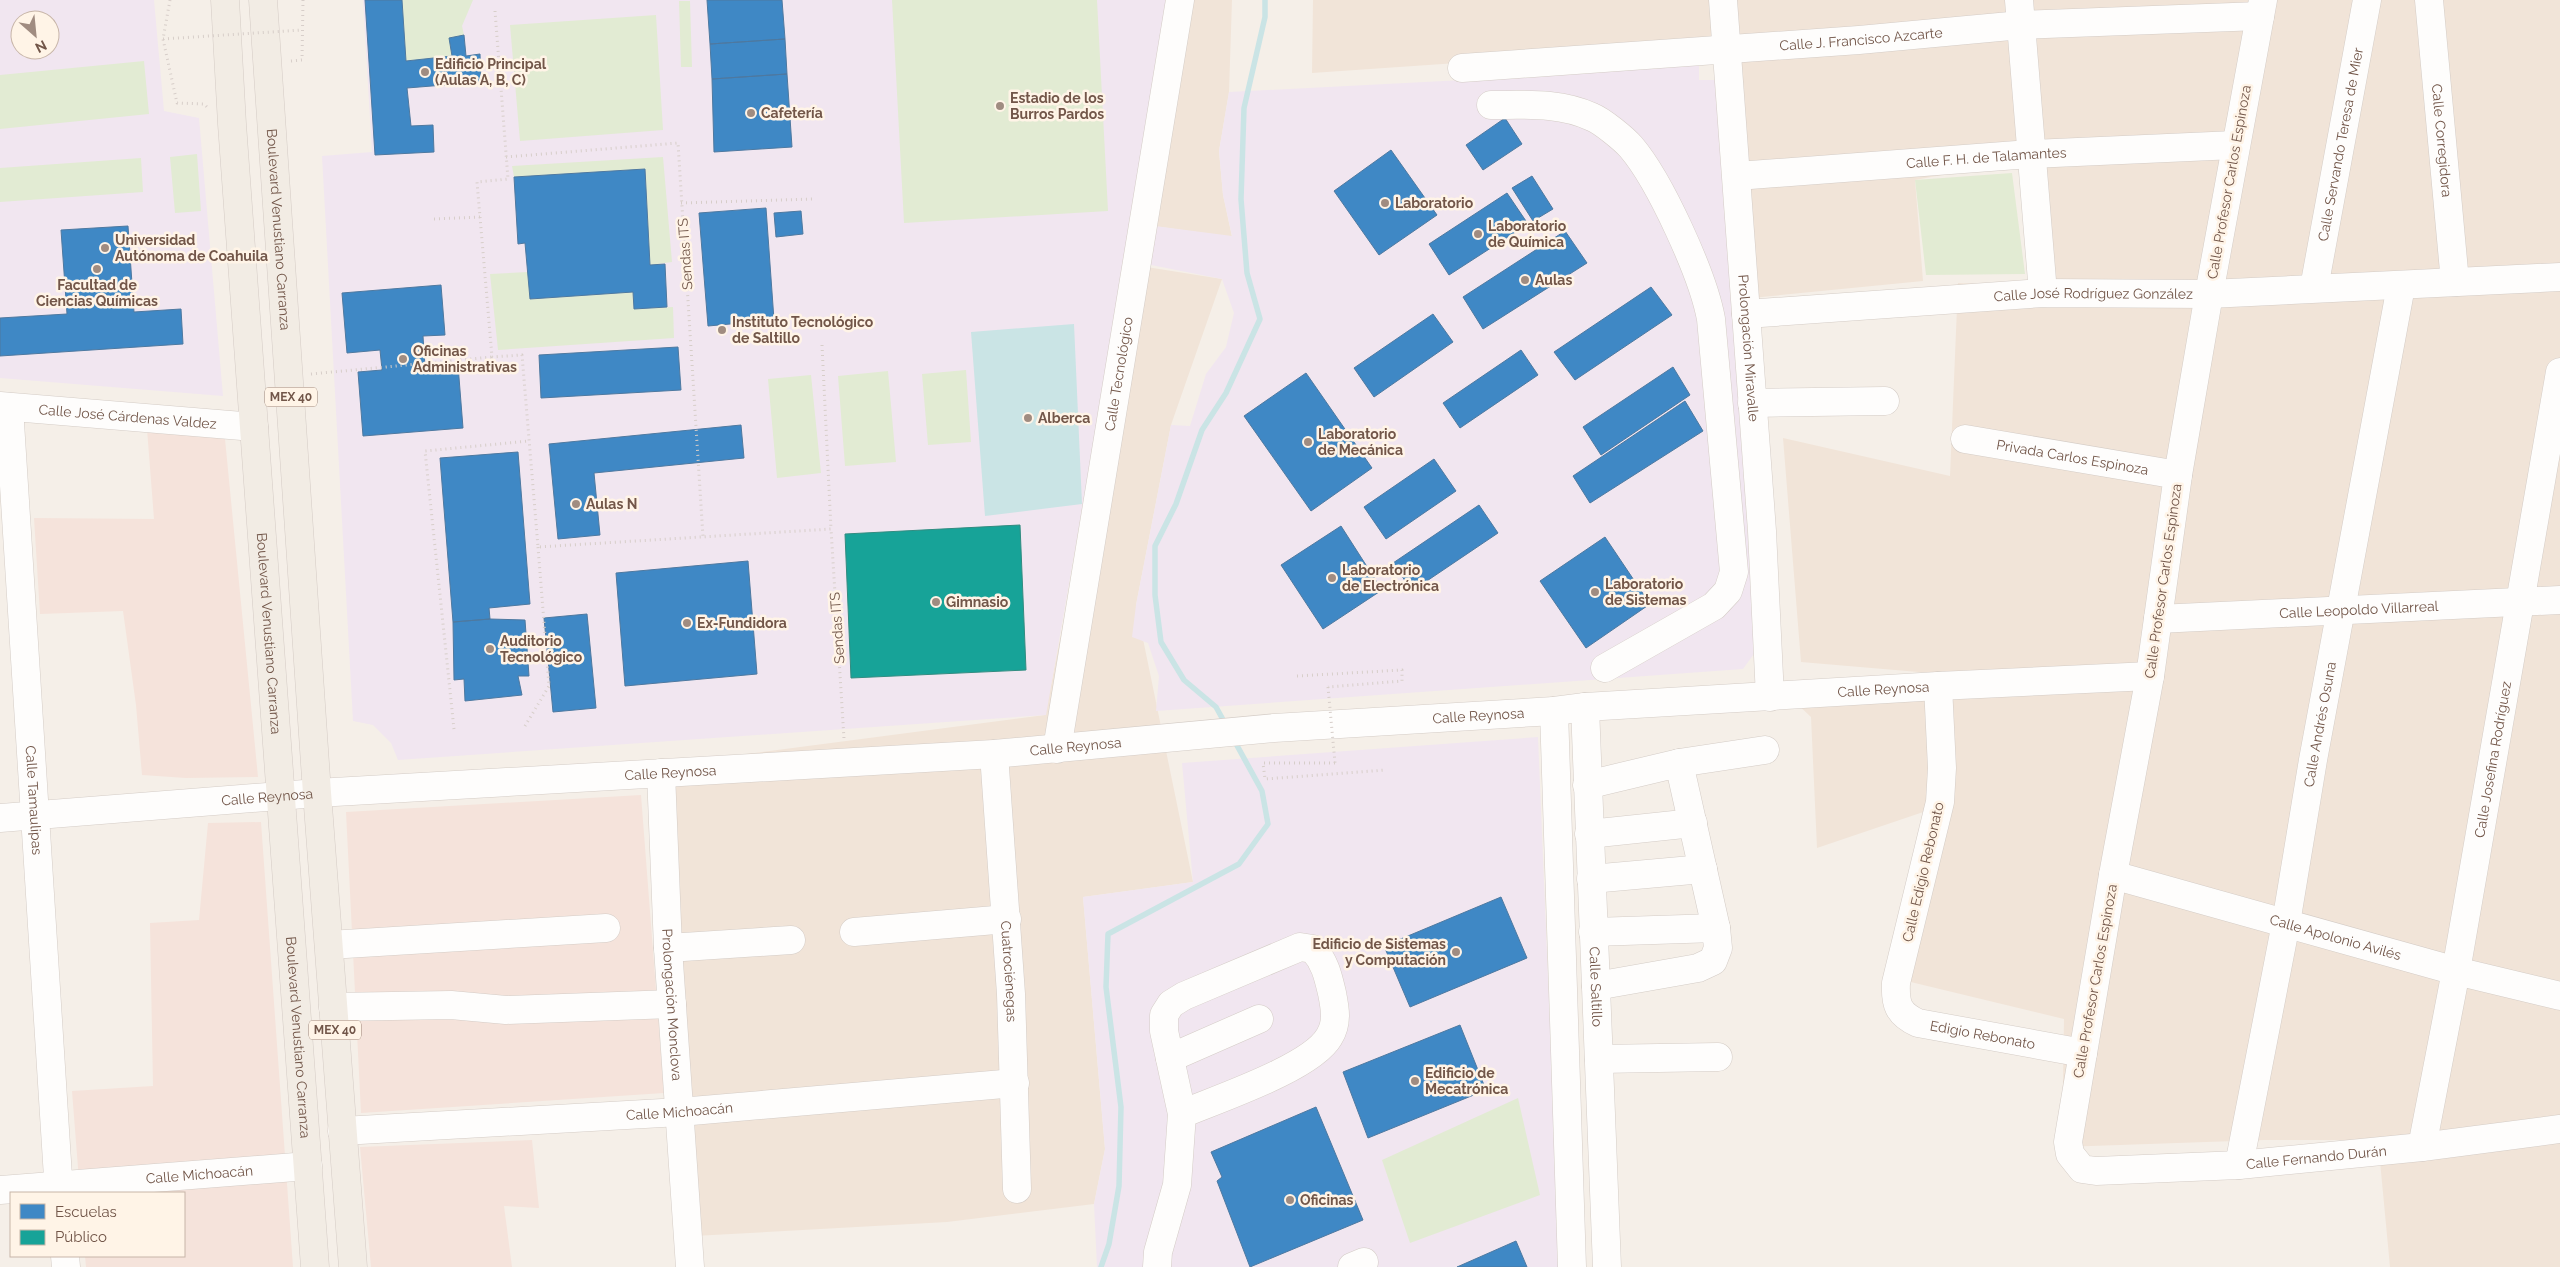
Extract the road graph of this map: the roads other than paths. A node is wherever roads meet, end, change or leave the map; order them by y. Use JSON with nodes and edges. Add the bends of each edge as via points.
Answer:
{"nodes":[{"id":1,"x":225,"y":0,"type":"edge"},
{"id":2,"x":263,"y":0,"type":"edge"},
{"id":3,"x":1180,"y":0,"type":"edge"},
{"id":4,"x":1723,"y":0,"type":"edge"},
{"id":5,"x":2367,"y":0,"type":"edge"},
{"id":6,"x":2428,"y":0,"type":"edge"},
{"id":7,"x":2261,"y":8,"type":"edge"},
{"id":8,"x":2020,"y":13,"type":"edge"},
{"id":9,"x":1727,"y":49,"type":"junction"},
{"id":10,"x":1462,"y":68,"type":"dead end"},
{"id":11,"x":1491,"y":105,"type":"dead end"},
{"id":12,"x":2235,"y":145,"type":"junction"},
{"id":13,"x":2030,"y":154,"type":"junction"},
{"id":14,"x":1737,"y":176,"type":"junction"},
{"id":15,"x":1696,"y":272,"type":"junction"},
{"id":16,"x":2560,"y":277,"type":"edge"},
{"id":17,"x":1744,"y":282,"type":"junction"},
{"id":18,"x":2454,"y":282,"type":"junction"},
{"id":19,"x":2401,"y":286,"type":"junction"},
{"id":20,"x":2314,"y":288,"type":"junction"},
{"id":21,"x":2043,"y":292,"type":"junction"},
{"id":22,"x":2209,"y":294,"type":"junction"},
{"id":23,"x":1746,"y":314,"type":"junction"},
{"id":24,"x":2560,"y":372,"type":"edge"},
{"id":25,"x":1885,"y":401,"type":"dead end"},
{"id":26,"x":1752,"y":404,"type":"junction"},
{"id":27,"x":5,"y":407,"type":"edge"},
{"id":28,"x":254,"y":427,"type":"junction"},
{"id":29,"x":1965,"y":439,"type":"dead end"},
{"id":30,"x":2178,"y":475,"type":"junction"},
{"id":31,"x":2560,"y":600,"type":"edge"},
{"id":32,"x":2518,"y":602,"type":"junction"},
{"id":33,"x":2340,"y":612,"type":"junction"},
{"id":34,"x":2158,"y":619,"type":"junction"},
{"id":35,"x":1606,"y":668,"type":"dead end"},
{"id":36,"x":2150,"y":676,"type":"junction"},
{"id":37,"x":1938,"y":686,"type":"junction"},
{"id":38,"x":1770,"y":697,"type":"junction"},
{"id":39,"x":1585,"y":707,"type":"junction"},
{"id":40,"x":1554,"y":711,"type":"junction"},
{"id":41,"x":1057,"y":749,"type":"junction"},
{"id":42,"x":1766,"y":750,"type":"dead end"},
{"id":43,"x":994,"y":754,"type":"junction"},
{"id":44,"x":1679,"y":763,"type":"junction"},
{"id":45,"x":661,"y":773,"type":"junction"},
{"id":46,"x":1588,"y":785,"type":"junction"},
{"id":47,"x":317,"y":793,"type":"junction"},
{"id":48,"x":280,"y":796,"type":"junction"},
{"id":49,"x":36,"y":815,"type":"junction"},
{"id":50,"x":0,"y":818,"type":"edge"},
{"id":51,"x":1693,"y":823,"type":"junction"},
{"id":52,"x":1589,"y":834,"type":"junction"},
{"id":53,"x":1703,"y":868,"type":"junction"},
{"id":54,"x":2113,"y":875,"type":"junction"},
{"id":55,"x":1592,"y":879,"type":"junction"},
{"id":56,"x":1007,"y":919,"type":"junction"},
{"id":57,"x":2286,"y":923,"type":"junction"},
{"id":58,"x":606,"y":928,"type":"dead end"},
{"id":59,"x":1716,"y":928,"type":"junction"},
{"id":60,"x":854,"y":932,"type":"dead end"},
{"id":61,"x":1594,"y":932,"type":"junction"},
{"id":62,"x":791,"y":940,"type":"dead end"},
{"id":63,"x":328,"y":945,"type":"junction"},
{"id":64,"x":668,"y":948,"type":"junction"},
{"id":65,"x":2456,"y":971,"type":"junction"},
{"id":66,"x":1596,"y":986,"type":"junction"},
{"id":67,"x":2560,"y":996,"type":"edge"},
{"id":68,"x":1895,"y":998,"type":"joint"},
{"id":69,"x":672,"y":1004,"type":"junction"},
{"id":70,"x":333,"y":1007,"type":"junction"},
{"id":71,"x":1259,"y":1019,"type":"dead end"},
{"id":72,"x":2083,"y":1053,"type":"junction"},
{"id":73,"x":1718,"y":1057,"type":"dead end"},
{"id":74,"x":1170,"y":1058,"type":"junction"},
{"id":75,"x":1599,"y":1060,"type":"junction"},
{"id":76,"x":1015,"y":1083,"type":"junction"},
{"id":77,"x":680,"y":1112,"type":"junction"},
{"id":78,"x":1182,"y":1114,"type":"junction"},
{"id":79,"x":2560,"y":1129,"type":"edge"},
{"id":80,"x":342,"y":1131,"type":"junction"},
{"id":81,"x":2422,"y":1147,"type":"junction"},
{"id":82,"x":2075,"y":1162,"type":"joint"},
{"id":83,"x":2239,"y":1165,"type":"junction"},
{"id":84,"x":308,"y":1166,"type":"junction"},
{"id":85,"x":1017,"y":1189,"type":"dead end"},
{"id":86,"x":0,"y":1190,"type":"edge"},
{"id":87,"x":59,"y":1190,"type":"edge"},
{"id":88,"x":315,"y":1267,"type":"edge"},
{"id":89,"x":353,"y":1267,"type":"edge"},
{"id":90,"x":690,"y":1267,"type":"edge"},
{"id":91,"x":1157,"y":1267,"type":"edge"},
{"id":92,"x":1572,"y":1267,"type":"edge"},
{"id":93,"x":1607,"y":1267,"type":"edge"}],
"edges":[{"from":1,"to":28,"type":"main road","name":"Boulevard Venustiano Carranza","number":"MEX 40"},
{"from":2,"to":47,"type":"main road","name":"Boulevard Venustiano Carranza","number":"MEX 40"},
{"from":3,"to":41,"type":"street","name":"Calle Tecnológico"},
{"from":4,"to":9,"type":"street","name":"Prolongación Miravalle"},
{"from":5,"to":20,"type":"street","name":"Calle Servando Teresa de Mier"},
{"from":6,"to":18,"type":"street","name":"Calle Corregidora"},
{"from":7,"to":8,"type":"street","name":"Calle J. Francisco Azcarte"},
{"from":7,"to":12,"type":"street","name":"Calle Profesor Carlos Espinoza"},
{"from":8,"to":9,"type":"street","name":"Calle J. Francisco Azcarte"},
{"from":8,"to":13,"type":"street"},
{"from":9,"to":10,"type":"street","name":"Calle J. Francisco Azcarte"},
{"from":9,"to":14,"type":"street","name":"Prolongación Miravalle"},
{"from":11,"to":15,"type":"street","via":[[1551,104],[1585,114],[1630,147],[1652,178]]},
{"from":12,"to":13,"type":"street","name":"Calle F. H. de Talamantes"},
{"from":12,"to":22,"type":"street","name":"Calle Profesor Carlos Espinoza"},
{"from":13,"to":14,"type":"street","name":"Calle F. H. de Talamantes"},
{"from":13,"to":21,"type":"street"},
{"from":14,"to":17,"type":"street","name":"Prolongación Miravalle"},
{"from":15,"to":17,"type":"street"},
{"from":15,"to":35,"type":"street","via":[[1707,296],[1711,319],[1734,572],[1728,591],[1714,606]]},
{"from":16,"to":18,"type":"street","name":"Calle José Rodríguez González"},
{"from":17,"to":23,"type":"street","name":"Prolongación Miravalle"},
{"from":18,"to":19,"type":"street","name":"Calle José Rodríguez González"},
{"from":19,"to":20,"type":"street","name":"Calle José Rodríguez González"},
{"from":19,"to":33,"type":"street","name":"Calle Andrés Osuna"},
{"from":20,"to":22,"type":"street","name":"Calle José Rodríguez González"},
{"from":21,"to":22,"type":"street","name":"Calle José Rodríguez González"},
{"from":21,"to":23,"type":"street","name":"Calle José Rodríguez González"},
{"from":22,"to":30,"type":"street","name":"Calle Profesor Carlos Espinoza"},
{"from":23,"to":26,"type":"street","name":"Prolongación Miravalle"},
{"from":24,"to":32,"type":"street","name":"Calle Josefina Rodríguez"},
{"from":25,"to":26,"type":"street"},
{"from":26,"to":38,"type":"street","name":"Prolongación Miravalle"},
{"from":27,"to":28,"type":"street","name":"Calle José Cárdenas Valdez"},
{"from":27,"to":49,"type":"street","name":"Calle Tamaulipas"},
{"from":28,"to":48,"type":"main road","name":"Boulevard Venustiano Carranza","number":"MEX 40"},
{"from":29,"to":30,"type":"street","name":"Privada Carlos Espinoza"},
{"from":30,"to":34,"type":"street","name":"Calle Profesor Carlos Espinoza"},
{"from":31,"to":32,"type":"street","name":"Calle Leopoldo Villarreal"},
{"from":32,"to":33,"type":"street","name":"Calle Leopoldo Villarreal"},
{"from":32,"to":65,"type":"street","name":"Calle Josefina Rodríguez"},
{"from":33,"to":34,"type":"street","name":"Calle Leopoldo Villarreal"},
{"from":33,"to":57,"type":"street","name":"Calle Andrés Osuna"},
{"from":34,"to":36,"type":"street","name":"Calle Profesor Carlos Espinoza"},
{"from":36,"to":37,"type":"street","name":"Calle Reynosa"},
{"from":36,"to":54,"type":"street","name":"Calle Profesor Carlos Espinoza"},
{"from":37,"to":38,"type":"street","name":"Calle Reynosa"},
{"from":37,"to":68,"type":"street","name":"Calle Edigio Rebonato","via":[[1942,768],[1940,802]]},
{"from":38,"to":39,"type":"street","name":"Calle Reynosa"},
{"from":39,"to":40,"type":"street","name":"Calle Reynosa"},
{"from":39,"to":46,"type":"street","name":"Calle Saltillo"},
{"from":40,"to":41,"type":"street","name":"Calle Reynosa","via":[[1274,728]]},
{"from":40,"to":92,"type":"street"},
{"from":41,"to":43,"type":"street","name":"Calle Reynosa"},
{"from":42,"to":44,"type":"street"},
{"from":43,"to":45,"type":"street","name":"Calle Reynosa"},
{"from":43,"to":56,"type":"street","name":"Cuatrociénegas"},
{"from":44,"to":46,"type":"street"},
{"from":44,"to":51,"type":"street"},
{"from":45,"to":47,"type":"street","name":"Calle Reynosa"},
{"from":45,"to":64,"type":"street","name":"Prolongación Monclova"},
{"from":46,"to":52,"type":"street","name":"Calle Saltillo"},
{"from":47,"to":48,"type":"street","name":"Calle Reynosa"},
{"from":47,"to":63,"type":"main road","name":"Boulevard Venustiano Carranza","number":"MEX 40"},
{"from":48,"to":49,"type":"street","name":"Calle Reynosa"},
{"from":48,"to":84,"type":"main road","name":"Boulevard Venustiano Carranza","number":"MEX 40"},
{"from":49,"to":50,"type":"street","name":"Calle Reynosa"},
{"from":49,"to":87,"type":"street","name":"Calle Tamaulipas"},
{"from":51,"to":52,"type":"street"},
{"from":51,"to":53,"type":"street"},
{"from":52,"to":55,"type":"street","name":"Calle Saltillo"},
{"from":53,"to":55,"type":"street"},
{"from":53,"to":59,"type":"street"},
{"from":54,"to":57,"type":"street","name":"Calle Apolonio Avilés"},
{"from":54,"to":72,"type":"street","name":"Calle Profesor Carlos Espinoza"},
{"from":55,"to":61,"type":"street","name":"Calle Saltillo"},
{"from":56,"to":60,"type":"street"},
{"from":56,"to":76,"type":"street","name":"Cuatrociénegas"},
{"from":57,"to":65,"type":"street","name":"Calle Apolonio Avilés"},
{"from":57,"to":83,"type":"street","name":"Calle Andrés Osuna"},
{"from":58,"to":63,"type":"street"},
{"from":59,"to":61,"type":"street"},
{"from":59,"to":66,"type":"street","via":[[1718,948],[1713,960],[1698,968]]},
{"from":61,"to":66,"type":"street","name":"Calle Saltillo"},
{"from":62,"to":64,"type":"street"},
{"from":63,"to":70,"type":"main road","name":"Boulevard Venustiano Carranza","number":"MEX 40"},
{"from":64,"to":69,"type":"street","name":"Prolongación Monclova"},
{"from":65,"to":67,"type":"street","name":"Calle Apolonio Avilés"},
{"from":65,"to":81,"type":"street","name":"Calle Josefina Rodríguez"},
{"from":66,"to":75,"type":"street","name":"Calle Saltillo"},
{"from":68,"to":72,"type":"street","name":"Edigio Rebonato","via":[[1898,1010],[1905,1018],[1918,1023]]},
{"from":69,"to":70,"type":"street","via":[[506,1010],[451,1005]]},
{"from":69,"to":77,"type":"street","name":"Prolongación Monclova"},
{"from":70,"to":80,"type":"main road","name":"Boulevard Venustiano Carranza","number":"MEX 40"},
{"from":71,"to":74,"type":"street"},
{"from":72,"to":82,"type":"street","name":"Calle Profesor Carlos Espinoza","via":[[2068,1142]]},
{"from":73,"to":75,"type":"street"},
{"from":74,"to":78,"type":"street"},
{"from":74,"to":78,"type":"street","via":[[1164,1015],[1171,1004],[1300,947],[1313,949],[1321,958],[1335,1007],[1335,1025],[1329,1039],[1285,1071]]},
{"from":75,"to":93,"type":"street","name":"Calle Saltillo"},
{"from":76,"to":77,"type":"street","name":"Calle Michoacán"},
{"from":76,"to":85,"type":"street","name":"Cuatrociénegas"},
{"from":77,"to":80,"type":"street","name":"Calle Michoacán"},
{"from":77,"to":90,"type":"street","name":"Prolongación Monclova"},
{"from":78,"to":91,"type":"street","via":[[1177,1185],[1158,1252]]},
{"from":79,"to":81,"type":"street","name":"Calle Fernando Durán"},
{"from":80,"to":89,"type":"main road","name":"Boulevard Venustiano Carranza","number":"MEX 40"},
{"from":81,"to":83,"type":"street","name":"Calle Fernando Durán"},
{"from":82,"to":83,"type":"street","name":"Calle Fernando Durán","via":[[2082,1169],[2096,1171]]},
{"from":84,"to":87,"type":"street","name":"Calle Michoacán"},
{"from":84,"to":88,"type":"main road","name":"Boulevard Venustiano Carranza","number":"MEX 40"},
{"from":86,"to":87,"type":"street","name":"Calle Michoacán"}]}
